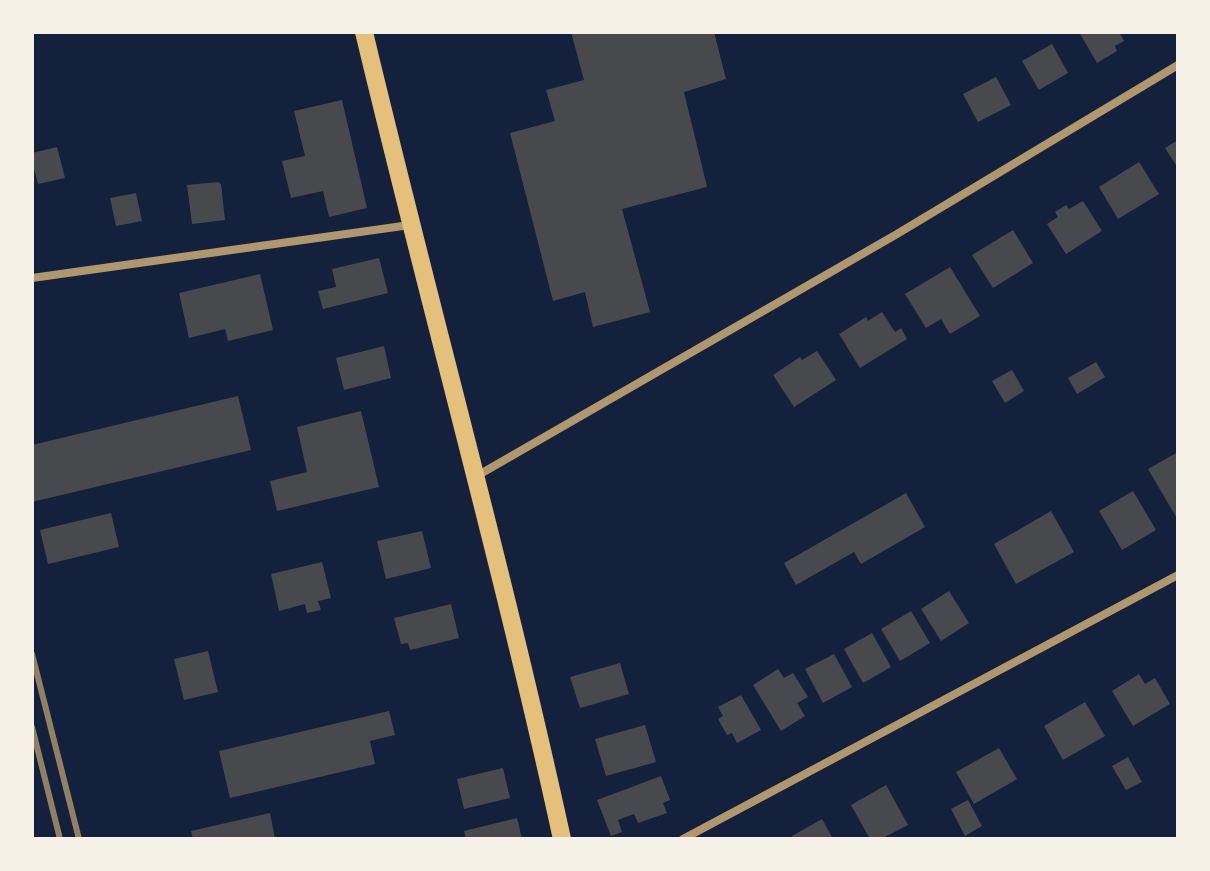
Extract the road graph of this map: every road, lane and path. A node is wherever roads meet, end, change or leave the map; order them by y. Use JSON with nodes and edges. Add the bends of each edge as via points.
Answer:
{"nodes":[{"id":1,"x":364,"y":32,"type":"edge"},
{"id":2,"x":1178,"y":65,"type":"edge"},
{"id":3,"x":410,"y":225,"type":"junction"},
{"id":4,"x":32,"y":278,"type":"edge"},
{"id":5,"x":474,"y":477,"type":"junction"},
{"id":6,"x":1178,"y":575,"type":"edge"},
{"id":7,"x":562,"y":839,"type":"edge"},
{"id":8,"x":683,"y":839,"type":"edge"}],
"edges":[{"from":1,"to":3,"type":"main road"},
{"from":2,"to":5,"type":"street"},
{"from":3,"to":4,"type":"street"},
{"from":3,"to":5,"type":"main road"},
{"from":5,"to":7,"type":"main road"},
{"from":6,"to":8,"type":"street"}]}
